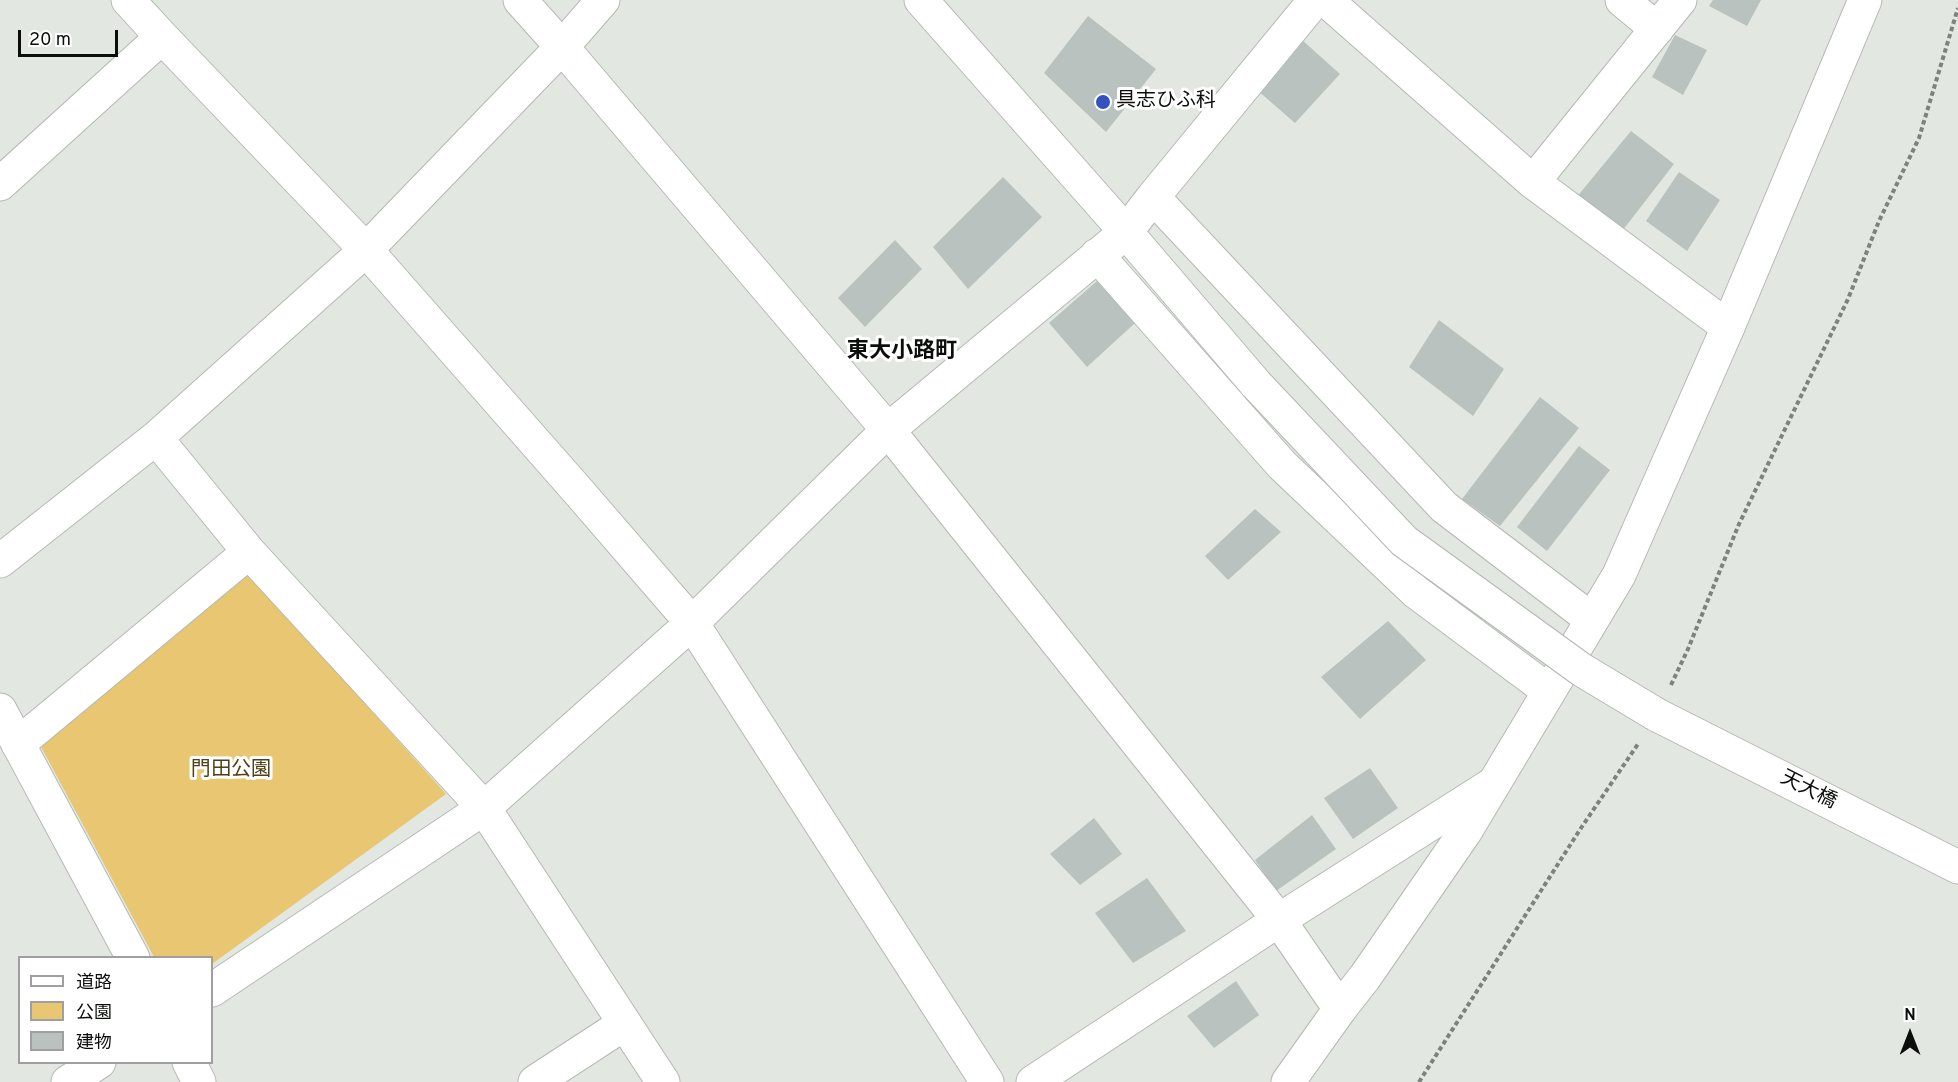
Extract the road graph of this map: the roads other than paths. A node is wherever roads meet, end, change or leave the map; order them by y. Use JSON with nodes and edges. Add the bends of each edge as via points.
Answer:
{"nodes":[{"id":1,"x":128,"y":0,"type":"edge"},
{"id":2,"x":520,"y":0,"type":"edge"},
{"id":3,"x":603,"y":0,"type":"edge"},
{"id":4,"x":921,"y":0,"type":"edge"},
{"id":5,"x":1315,"y":0,"type":"edge"},
{"id":6,"x":1326,"y":0,"type":"edge"},
{"id":7,"x":1622,"y":0,"type":"edge"},
{"id":8,"x":1680,"y":0,"type":"edge"},
{"id":9,"x":1865,"y":0,"type":"edge"},
{"id":10,"x":1657,"y":28,"type":"junction"},
{"id":11,"x":162,"y":38,"type":"junction"},
{"id":12,"x":562,"y":47,"type":"junction"},
{"id":13,"x":1533,"y":182,"type":"junction"},
{"id":14,"x":0,"y":184,"type":"edge"},
{"id":15,"x":1153,"y":196,"type":"junction"},
{"id":16,"x":1126,"y":232,"type":"junction"},
{"id":17,"x":366,"y":250,"type":"junction"},
{"id":18,"x":1097,"y":255,"type":"junction"},
{"id":19,"x":1728,"y":327,"type":"junction"},
{"id":20,"x":888,"y":430,"type":"junction"},
{"id":21,"x":156,"y":438,"type":"junction"},
{"id":22,"x":249,"y":552,"type":"junction"},
{"id":23,"x":0,"y":561,"type":"edge"},
{"id":24,"x":1591,"y":619,"type":"junction"},
{"id":25,"x":692,"y":623,"type":"junction"},
{"id":26,"x":1549,"y":691,"type":"junction"},
{"id":27,"x":0,"y":710,"type":"edge"},
{"id":28,"x":18,"y":744,"type":"junction"},
{"id":29,"x":1493,"y":784,"type":"junction"},
{"id":30,"x":484,"y":808,"type":"junction"},
{"id":31,"x":1958,"y":867,"type":"edge"},
{"id":32,"x":1279,"y":920,"type":"junction"},
{"id":33,"x":132,"y":956,"type":"edge"},
{"id":34,"x":213,"y":989,"type":"edge"},
{"id":35,"x":1340,"y":1009,"type":"junction"},
{"id":36,"x":624,"y":1024,"type":"junction"},
{"id":37,"x":96,"y":1064,"type":"edge"},
{"id":38,"x":190,"y":1064,"type":"edge"},
{"id":39,"x":68,"y":1082,"type":"edge"},
{"id":40,"x":199,"y":1082,"type":"edge"},
{"id":41,"x":535,"y":1082,"type":"edge"},
{"id":42,"x":663,"y":1082,"type":"edge"},
{"id":43,"x":987,"y":1082,"type":"edge"},
{"id":44,"x":1033,"y":1082,"type":"edge"},
{"id":45,"x":1288,"y":1082,"type":"edge"}],
"edges":[{"from":1,"to":11,"type":"street"},
{"from":2,"to":12,"type":"street"},
{"from":3,"to":12,"type":"street"},
{"from":4,"to":16,"type":"street","name":"天大橋"},
{"from":5,"to":15,"type":"street"},
{"from":6,"to":13,"type":"street"},
{"from":7,"to":10,"type":"street"},
{"from":8,"to":10,"type":"street"},
{"from":9,"to":19,"type":"street"},
{"from":10,"to":13,"type":"street"},
{"from":11,"to":14,"type":"street"},
{"from":11,"to":17,"type":"street"},
{"from":12,"to":17,"type":"street"},
{"from":12,"to":20,"type":"street"},
{"from":13,"to":19,"type":"street"},
{"from":15,"to":16,"type":"street"},
{"from":15,"to":24,"type":"street","via":[[1444,507]]},
{"from":16,"to":18,"type":"street"},
{"from":16,"to":31,"type":"street","name":"天大橋","bridge":true,"via":[[1256,384],[1404,541],[1582,670],[1657,715]]},
{"from":17,"to":21,"type":"street"},
{"from":17,"to":25,"type":"street"},
{"from":18,"to":20,"type":"street"},
{"from":18,"to":26,"type":"street","via":[[1282,465],[1416,592]]},
{"from":19,"to":24,"type":"street","via":[[1619,575]]},
{"from":20,"to":25,"type":"street"},
{"from":20,"to":32,"type":"street"},
{"from":21,"to":22,"type":"street"},
{"from":21,"to":23,"type":"street"},
{"from":22,"to":28,"type":"street"},
{"from":22,"to":30,"type":"street"},
{"from":24,"to":26,"type":"street"},
{"from":25,"to":30,"type":"street"},
{"from":25,"to":43,"type":"street"},
{"from":26,"to":29,"type":"street"},
{"from":27,"to":28,"type":"street"},
{"from":28,"to":33,"type":"street"},
{"from":29,"to":32,"type":"street"},
{"from":29,"to":35,"type":"street","via":[[1458,842]]},
{"from":30,"to":34,"type":"street"},
{"from":30,"to":36,"type":"street"},
{"from":32,"to":35,"type":"street"},
{"from":32,"to":44,"type":"street"},
{"from":35,"to":45,"type":"street"},
{"from":36,"to":41,"type":"street"},
{"from":36,"to":42,"type":"street"},
{"from":37,"to":39,"type":"street"},
{"from":38,"to":40,"type":"street"}]}
